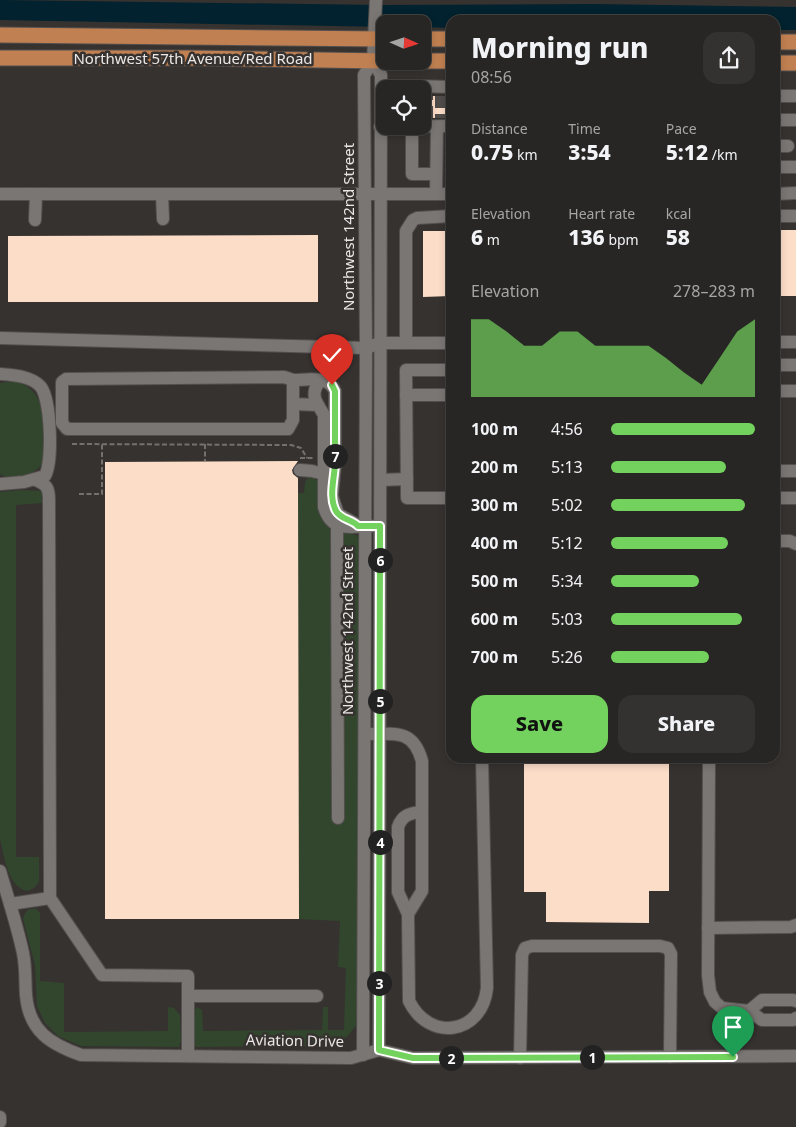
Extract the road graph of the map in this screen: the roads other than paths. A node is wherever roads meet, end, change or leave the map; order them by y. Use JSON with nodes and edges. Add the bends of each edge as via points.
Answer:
{"nodes":[{"id":1,"x":376,"y":0,"type":"edge"},
{"id":2,"x":377,"y":15,"type":"edge"},
{"id":3,"x":0,"y":35,"type":"edge"},
{"id":4,"x":376,"y":36,"type":"edge"},
{"id":5,"x":431,"y":39,"type":"edge"},
{"id":6,"x":446,"y":40,"type":"edge"},
{"id":7,"x":780,"y":42,"type":"edge"},
{"id":8,"x":796,"y":42,"type":"edge"},
{"id":9,"x":0,"y":58,"type":"edge"},
{"id":10,"x":376,"y":61,"type":"edge"},
{"id":11,"x":431,"y":61,"type":"edge"},
{"id":12,"x":446,"y":61,"type":"edge"},
{"id":13,"x":780,"y":63,"type":"edge"},
{"id":14,"x":796,"y":63,"type":"edge"},
{"id":15,"x":376,"y":64,"type":"edge"},
{"id":16,"x":445,"y":90,"type":"edge"},
{"id":17,"x":431,"y":91,"type":"edge"},
{"id":18,"x":780,"y":96,"type":"edge"},
{"id":19,"x":796,"y":96,"type":"edge"},
{"id":20,"x":780,"y":120,"type":"edge"},
{"id":21,"x":796,"y":120,"type":"edge"},
{"id":22,"x":437,"y":124,"type":"tunnel mouth"},
{"id":23,"x":380,"y":135,"type":"edge"},
{"id":24,"x":412,"y":135,"type":"edge"},
{"id":25,"x":780,"y":167,"type":"edge"},
{"id":26,"x":796,"y":167,"type":"edge"},
{"id":27,"x":436,"y":174,"type":"junction"},
{"id":28,"x":0,"y":194,"type":"edge"},
{"id":29,"x":36,"y":194,"type":"junction"},
{"id":30,"x":162,"y":194,"type":"junction"},
{"id":31,"x":364,"y":194,"type":"junction"},
{"id":32,"x":380,"y":194,"type":"junction"},
{"id":33,"x":436,"y":194,"type":"junction"},
{"id":34,"x":446,"y":194,"type":"edge"},
{"id":35,"x":780,"y":194,"type":"edge"},
{"id":36,"x":796,"y":194,"type":"edge"},
{"id":37,"x":446,"y":216,"type":"edge"},
{"id":38,"x":780,"y":216,"type":"edge"},
{"id":39,"x":796,"y":216,"type":"edge"},
{"id":40,"x":163,"y":219,"type":"dead end"},
{"id":41,"x":35,"y":220,"type":"dead end"},
{"id":42,"x":0,"y":338,"type":"edge"},
{"id":43,"x":780,"y":342,"type":"edge"},
{"id":44,"x":796,"y":342,"type":"edge"},
{"id":45,"x":380,"y":343,"type":"junction"},
{"id":46,"x":406,"y":343,"type":"junction"},
{"id":47,"x":446,"y":343,"type":"edge"},
{"id":48,"x":366,"y":348,"type":"junction"},
{"id":49,"x":780,"y":365,"type":"edge"},
{"id":50,"x":796,"y":365,"type":"edge"},
{"id":51,"x":446,"y":370,"type":"edge"},
{"id":52,"x":0,"y":374,"type":"edge"},
{"id":53,"x":292,"y":380,"type":"junction"},
{"id":54,"x":321,"y":380,"type":"junction"},
{"id":55,"x":780,"y":391,"type":"edge"},
{"id":56,"x":796,"y":391,"type":"edge"},
{"id":57,"x":406,"y":395,"type":"junction"},
{"id":58,"x":446,"y":395,"type":"edge"},
{"id":59,"x":293,"y":404,"type":"junction"},
{"id":60,"x":318,"y":405,"type":"junction"},
{"id":61,"x":300,"y":464,"type":"road end"},
{"id":62,"x":48,"y":469,"type":"junction"},
{"id":63,"x":780,"y":471,"type":"edge"},
{"id":64,"x":796,"y":471,"type":"edge"},
{"id":65,"x":324,"y":474,"type":"junction"},
{"id":66,"x":36,"y":480,"type":"junction"},
{"id":67,"x":381,"y":480,"type":"junction"},
{"id":68,"x":406,"y":480,"type":"junction"},
{"id":69,"x":0,"y":484,"type":"edge"},
{"id":70,"x":49,"y":488,"type":"junction"},
{"id":71,"x":446,"y":498,"type":"edge"},
{"id":72,"x":780,"y":498,"type":"edge"},
{"id":73,"x":796,"y":498,"type":"edge"},
{"id":74,"x":337,"y":525,"type":"junction"},
{"id":75,"x":361,"y":526,"type":"junction"},
{"id":76,"x":380,"y":526,"type":"junction"},
{"id":77,"x":780,"y":541,"type":"edge"},
{"id":78,"x":796,"y":544,"type":"edge"},
{"id":79,"x":380,"y":733,"type":"junction"},
{"id":80,"x":364,"y":734,"type":"junction"},
{"id":81,"x":482,"y":763,"type":"edge"},
{"id":82,"x":708,"y":763,"type":"edge"},
{"id":83,"x":422,"y":812,"type":"junction"},
{"id":84,"x":338,"y":818,"type":"dead end"},
{"id":85,"x":0,"y":871,"type":"edge"},
{"id":86,"x":50,"y":898,"type":"junction"},
{"id":87,"x":10,"y":904,"type":"junction"},
{"id":88,"x":408,"y":914,"type":"junction"},
{"id":89,"x":796,"y":925,"type":"edge"},
{"id":90,"x":708,"y":928,"type":"junction"},
{"id":91,"x":188,"y":996,"type":"junction"},
{"id":92,"x":317,"y":996,"type":"dead end"},
{"id":93,"x":796,"y":1002,"type":"edge"},
{"id":94,"x":749,"y":1011,"type":"junction"},
{"id":95,"x":796,"y":1018,"type":"edge"},
{"id":96,"x":379,"y":1050,"type":"junction"},
{"id":97,"x":363,"y":1055,"type":"junction"},
{"id":98,"x":188,"y":1056,"type":"junction"},
{"id":99,"x":796,"y":1056,"type":"edge"},
{"id":100,"x":670,"y":1057,"type":"junction"},
{"id":101,"x":520,"y":1058,"type":"junction"},
{"id":102,"x":0,"y":1117,"type":"edge"},
{"id":103,"x":0,"y":1122,"type":"edge"}],
"edges":[{"from":1,"to":2,"type":"street","name":"Northwest 142nd Street"},
{"from":3,"to":4,"type":"main road","name":"Northwest 57th Avenue/Red Road"},
{"from":5,"to":6,"type":"main road"},
{"from":7,"to":8,"type":"main road"},
{"from":9,"to":10,"type":"main road","name":"Northwest 57th Avenue/Red Road"},
{"from":11,"to":12,"type":"main road"},
{"from":13,"to":14,"type":"main road"},
{"from":15,"to":31,"type":"street","name":"Northwest 142nd Street","via":[[364,75]]},
{"from":16,"to":17,"type":"street"},
{"from":18,"to":19,"type":"street"},
{"from":20,"to":21,"type":"street"},
{"from":22,"to":27,"type":"street"},
{"from":23,"to":32,"type":"street","name":"Northwest 142nd Street"},
{"from":24,"to":27,"type":"street","via":[[412,174]]},
{"from":25,"to":26,"type":"street"},
{"from":27,"to":33,"type":"street"},
{"from":28,"to":29,"type":"street"},
{"from":29,"to":30,"type":"street"},
{"from":29,"to":41,"type":"street"},
{"from":30,"to":31,"type":"street"},
{"from":30,"to":40,"type":"street"},
{"from":31,"to":32,"type":"street"},
{"from":31,"to":48,"type":"street","name":"Northwest 142nd Street"},
{"from":32,"to":33,"type":"street"},
{"from":32,"to":45,"type":"street","name":"Northwest 142nd Street"},
{"from":33,"to":34,"type":"street"},
{"from":35,"to":36,"type":"street"},
{"from":37,"to":46,"type":"street","via":[[417,218],[406,231]]},
{"from":38,"to":39,"type":"street"},
{"from":42,"to":48,"type":"street"},
{"from":43,"to":44,"type":"street"},
{"from":45,"to":46,"type":"street"},
{"from":45,"to":48,"type":"street"},
{"from":45,"to":67,"type":"street","name":"Northwest 142nd Street"},
{"from":46,"to":47,"type":"street"},
{"from":48,"to":75,"type":"street","name":"Northwest 142nd Street"},
{"from":49,"to":50,"type":"street"},
{"from":51,"to":57,"type":"street","via":[[406,370]]},
{"from":52,"to":62,"type":"street","via":[[32,380],[46,397]]},
{"from":53,"to":54,"type":"street"},
{"from":53,"to":59,"type":"street"},
{"from":53,"to":59,"type":"street","via":[[284,377],[71,378],[62,382],[62,423],[67,429],[288,429],[293,420]]},
{"from":54,"to":60,"type":"street","via":[[315,389]]},
{"from":54,"to":75,"type":"street","via":[[332,385],[335,391],[334,506],[344,519]]},
{"from":55,"to":56,"type":"street"},
{"from":57,"to":58,"type":"street"},
{"from":57,"to":68,"type":"street"},
{"from":59,"to":60,"type":"street"},
{"from":60,"to":65,"type":"street","via":[[324,414]]},
{"from":61,"to":65,"type":"street"},
{"from":62,"to":66,"type":"street","via":[[45,476]]},
{"from":62,"to":70,"type":"street"},
{"from":63,"to":64,"type":"street"},
{"from":65,"to":74,"type":"street","via":[[324,508]]},
{"from":66,"to":69,"type":"street"},
{"from":66,"to":70,"type":"street"},
{"from":67,"to":68,"type":"street"},
{"from":67,"to":76,"type":"street","name":"Northwest 142nd Street"},
{"from":68,"to":71,"type":"street","via":[[407,498]]},
{"from":70,"to":86,"type":"street"},
{"from":72,"to":73,"type":"street"},
{"from":74,"to":75,"type":"street"},
{"from":74,"to":84,"type":"street"},
{"from":75,"to":76,"type":"street"},
{"from":75,"to":80,"type":"street","name":"Northwest 142nd Street"},
{"from":76,"to":79,"type":"street","name":"Northwest 142nd Street"},
{"from":77,"to":78,"type":"street"},
{"from":79,"to":80,"type":"street"},
{"from":79,"to":83,"type":"street","via":[[410,738],[418,747],[422,761]]},
{"from":79,"to":96,"type":"street","name":"Northwest 142nd Street"},
{"from":80,"to":97,"type":"street","name":"Northwest 142nd Street"},
{"from":81,"to":88,"type":"street","via":[[487,988],[483,1007],[470,1022],[459,1027],[437,1026],[425,1022],[414,1012],[407,988]]},
{"from":82,"to":90,"type":"street"},
{"from":83,"to":88,"type":"street","via":[[422,892]]},
{"from":83,"to":88,"type":"street","via":[[405,815],[398,827],[398,892]]},
{"from":85,"to":87,"type":"street"},
{"from":86,"to":87,"type":"street"},
{"from":86,"to":91,"type":"street","via":[[102,976],[188,976]]},
{"from":87,"to":98,"type":"street","name":"Aviation Drive","via":[[24,961],[31,1018],[39,1031],[55,1045],[82,1055]]},
{"from":89,"to":90,"type":"street"},
{"from":90,"to":94,"type":"street","via":[[710,992],[722,1008]]},
{"from":91,"to":92,"type":"street"},
{"from":91,"to":98,"type":"street"},
{"from":93,"to":94,"type":"street","via":[[762,1000]]},
{"from":94,"to":95,"type":"street","via":[[762,1020]]},
{"from":96,"to":97,"type":"street","name":"Aviation Drive"},
{"from":96,"to":101,"type":"street","via":[[413,1058]]},
{"from":97,"to":98,"type":"street","name":"Aviation Drive","via":[[351,1058]]},
{"from":99,"to":100,"type":"street"},
{"from":100,"to":101,"type":"street"},
{"from":100,"to":101,"type":"street","via":[[671,954],[668,948],[532,946],[525,948],[522,956]]},
{"from":102,"to":103,"type":"street"}]}
